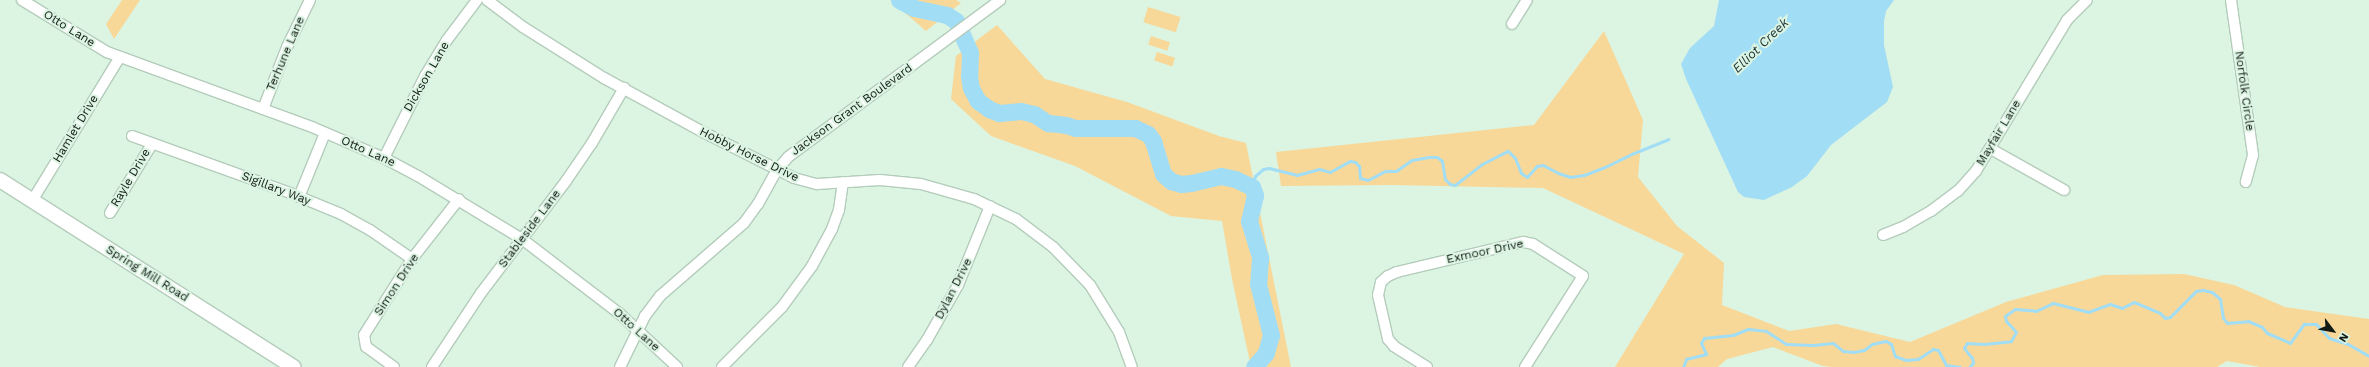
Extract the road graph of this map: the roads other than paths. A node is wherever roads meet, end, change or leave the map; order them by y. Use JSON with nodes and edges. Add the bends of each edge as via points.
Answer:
{"nodes":[{"id":1,"x":22,"y":0,"type":"edge"},
{"id":2,"x":310,"y":0,"type":"edge"},
{"id":3,"x":477,"y":0,"type":"edge"},
{"id":4,"x":487,"y":0,"type":"edge"},
{"id":5,"x":1000,"y":0,"type":"edge"},
{"id":6,"x":1527,"y":0,"type":"edge"},
{"id":7,"x":2086,"y":0,"type":"edge"},
{"id":8,"x":2231,"y":0,"type":"edge"},
{"id":9,"x":1512,"y":24,"type":"dead end"},
{"id":10,"x":120,"y":57,"type":"junction"},
{"id":11,"x":624,"y":88,"type":"junction"},
{"id":12,"x":263,"y":109,"type":"junction"},
{"id":13,"x":325,"y":133,"type":"junction"},
{"id":14,"x":132,"y":136,"type":"dead end"},
{"id":15,"x":152,"y":144,"type":"junction"},
{"id":16,"x":1991,"y":149,"type":"junction"},
{"id":17,"x":384,"y":158,"type":"junction"},
{"id":18,"x":776,"y":171,"type":"junction"},
{"id":19,"x":0,"y":180,"type":"edge"},
{"id":20,"x":843,"y":182,"type":"junction"},
{"id":21,"x":2246,"y":182,"type":"dead end"},
{"id":22,"x":2064,"y":190,"type":"dead end"},
{"id":23,"x":299,"y":197,"type":"junction"},
{"id":24,"x":460,"y":200,"type":"junction"},
{"id":25,"x":32,"y":201,"type":"junction"},
{"id":26,"x":990,"y":206,"type":"junction"},
{"id":27,"x":110,"y":213,"type":"dead end"},
{"id":28,"x":1883,"y":235,"type":"dead end"},
{"id":29,"x":522,"y":239,"type":"junction"},
{"id":30,"x":412,"y":259,"type":"junction"},
{"id":31,"x":638,"y":330,"type":"junction"},
{"id":32,"x":294,"y":367,"type":"edge"},
{"id":33,"x":394,"y":367,"type":"edge"},
{"id":34,"x":432,"y":367,"type":"edge"},
{"id":35,"x":620,"y":367,"type":"edge"},
{"id":36,"x":677,"y":367,"type":"edge"},
{"id":37,"x":722,"y":367,"type":"edge"},
{"id":38,"x":908,"y":367,"type":"edge"},
{"id":39,"x":1132,"y":367,"type":"edge"},
{"id":40,"x":1428,"y":367,"type":"edge"},
{"id":41,"x":1525,"y":367,"type":"edge"}],
"edges":[{"from":1,"to":10,"type":"street","name":"Otto Lane","via":[[107,52]]},
{"from":2,"to":12,"type":"street","name":"Terhune Lane","via":[[287,47]]},
{"from":3,"to":17,"type":"street","name":"Dickson Lane","via":[[425,76]]},
{"from":4,"to":11,"type":"street","name":"Hobby Horse Drive","via":[[553,47]]},
{"from":5,"to":18,"type":"street","name":"Jackson Grant Boulevard","via":[[788,157]]},
{"from":6,"to":9,"type":"street"},
{"from":7,"to":16,"type":"street","name":"Mayfair Lane","via":[[2064,25]]},
{"from":8,"to":21,"type":"street","name":"Norfolk Circle","via":[[2253,155]]},
{"from":10,"to":12,"type":"street","name":"Otto Lane"},
{"from":10,"to":25,"type":"street","name":"Hamlet Drive"},
{"from":11,"to":18,"type":"street","name":"Hobby Horse Drive"},
{"from":11,"to":29,"type":"street","name":"Stableside Lane","via":[[588,149]]},
{"from":12,"to":13,"type":"street","name":"Otto Lane"},
{"from":13,"to":17,"type":"street","name":"Otto Lane"},
{"from":13,"to":23,"type":"street"},
{"from":14,"to":15,"type":"street","name":"Sigillary Way"},
{"from":15,"to":23,"type":"street","name":"Sigillary Way"},
{"from":15,"to":27,"type":"street","name":"Rayle Drive"},
{"from":16,"to":22,"type":"street"},
{"from":16,"to":28,"type":"street","name":"Mayfair Lane","via":[[1958,191],[1931,211]]},
{"from":17,"to":24,"type":"street","name":"Otto Lane"},
{"from":18,"to":20,"type":"street","name":"Hobby Horse Drive","via":[[817,184]]},
{"from":18,"to":31,"type":"street","name":"Jackson Grant Boulevard","via":[[744,223],[660,296]]},
{"from":19,"to":25,"type":"street","name":"Spring Mill Road"},
{"from":20,"to":26,"type":"street","name":"Hobby Horse Drive","via":[[880,180],[921,184]]},
{"from":20,"to":37,"type":"street","via":[[839,210],[832,229],[812,266],[782,307]]},
{"from":23,"to":30,"type":"street","name":"Sigillary Way","via":[[370,230]]},
{"from":24,"to":29,"type":"street","name":"Otto Lane"},
{"from":24,"to":30,"type":"street","name":"Simon Drive"},
{"from":25,"to":32,"type":"street","name":"Spring Mill Road"},
{"from":26,"to":38,"type":"street","name":"Dylan Drive","via":[[958,285],[927,340]]},
{"from":26,"to":39,"type":"street","name":"Hobby Horse Drive","via":[[1016,219],[1043,238],[1090,285],[1119,332]]},
{"from":29,"to":31,"type":"street","name":"Otto Lane"},
{"from":29,"to":34,"type":"street","name":"Stableside Lane","via":[[481,293]]},
{"from":30,"to":33,"type":"street","name":"Simon Drive","via":[[364,336],[366,347]]},
{"from":31,"to":35,"type":"street","name":"Jackson Grant Boulevard"},
{"from":31,"to":36,"type":"street","name":"Otto Lane"},
{"from":40,"to":41,"type":"street","name":"Exmoor Drive","via":[[1389,341],[1378,295],[1381,282],[1397,272],[1523,242],[1533,244],[1583,276]]}]}
